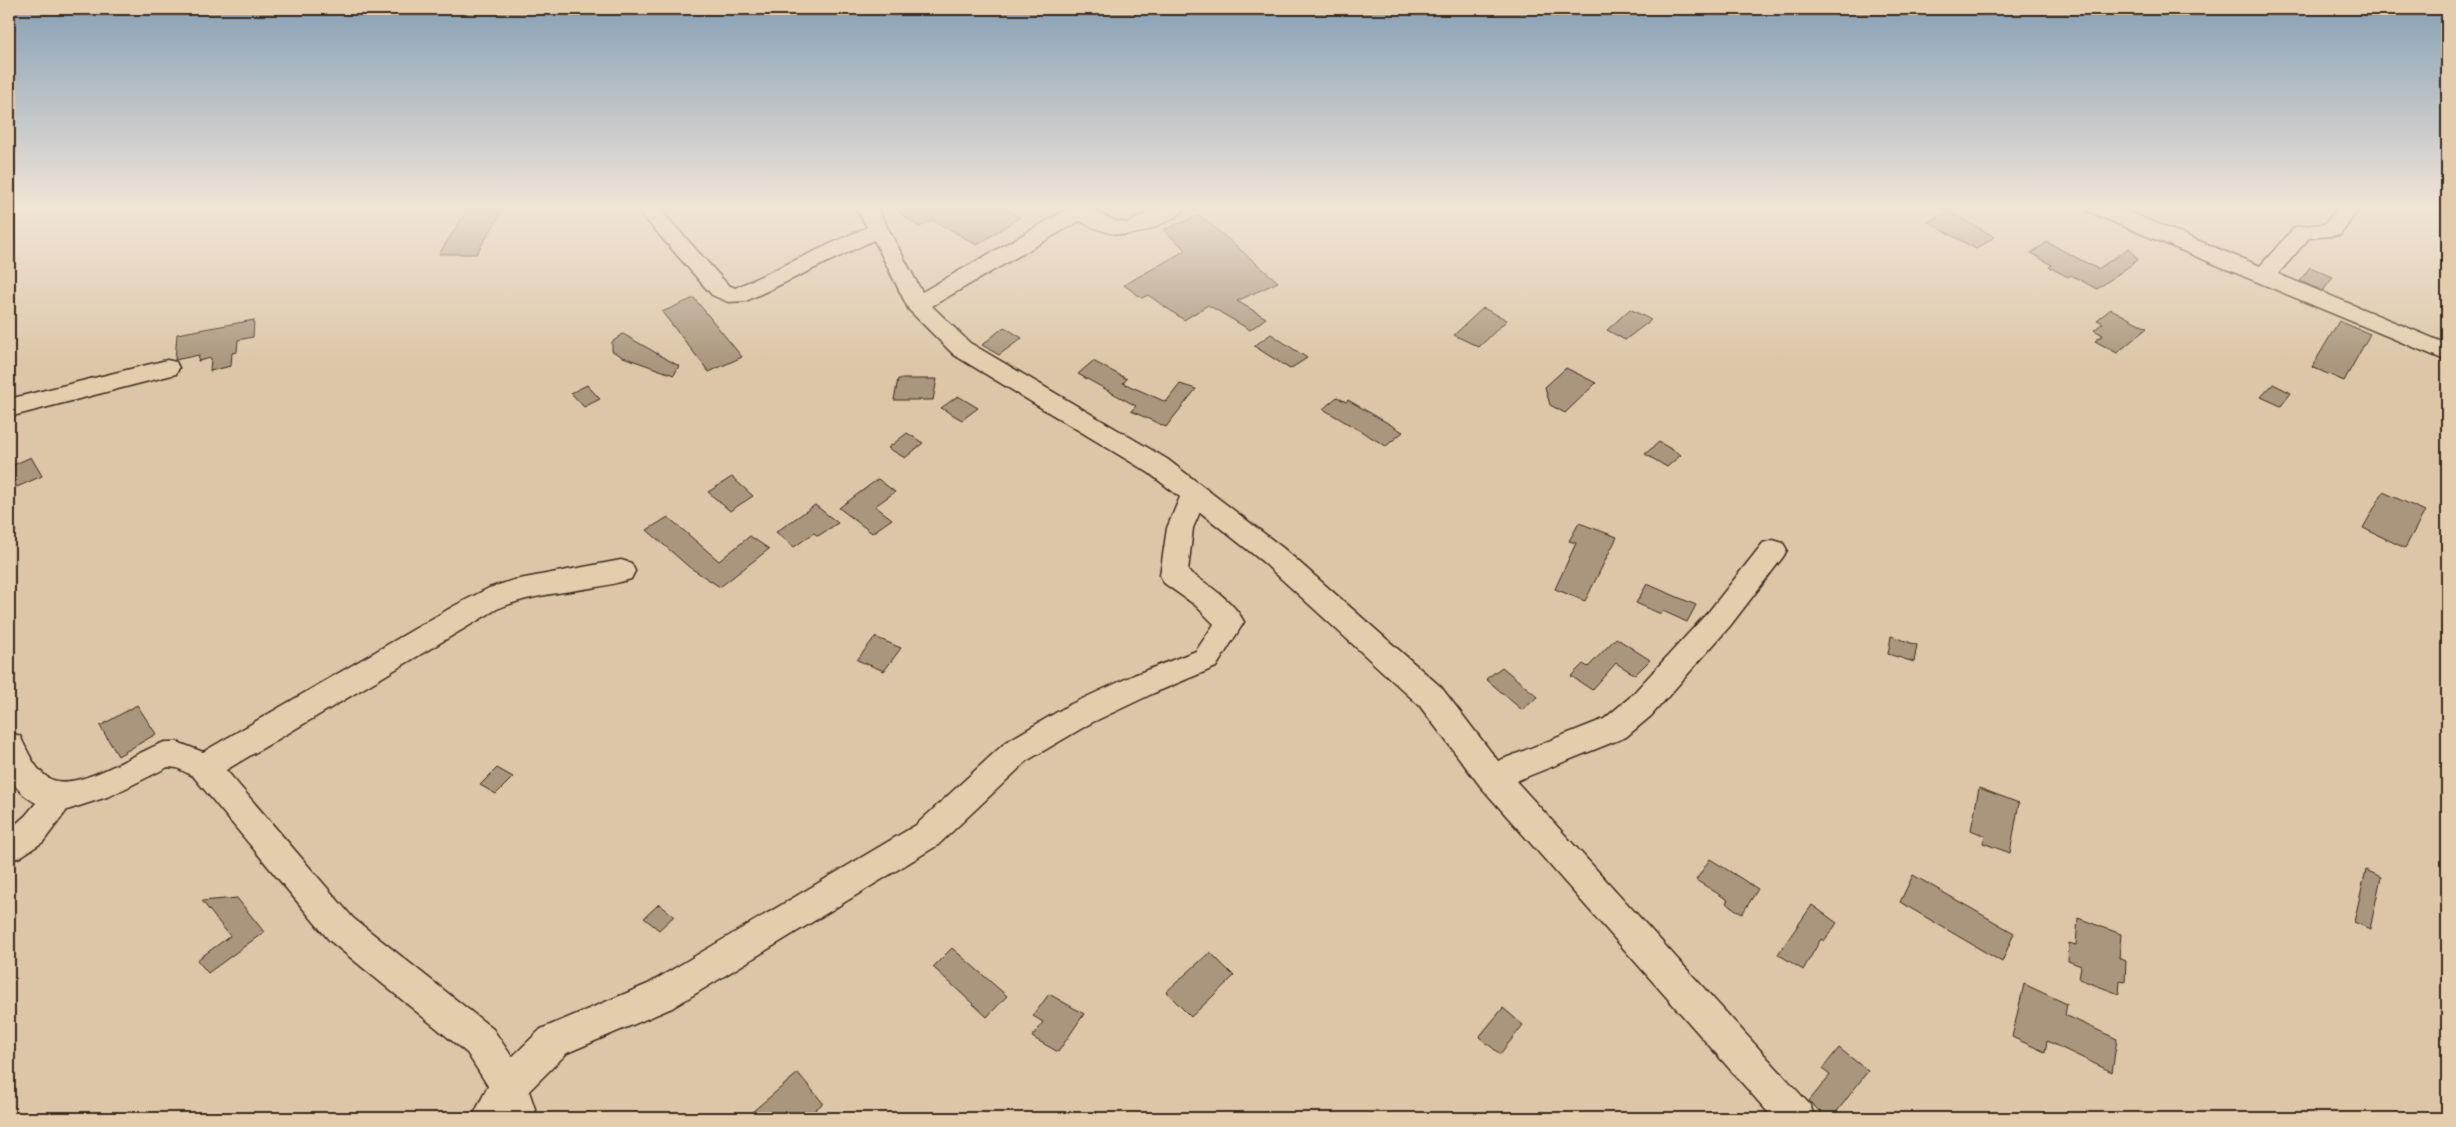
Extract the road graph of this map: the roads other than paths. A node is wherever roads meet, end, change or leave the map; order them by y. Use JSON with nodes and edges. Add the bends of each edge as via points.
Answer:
{"nodes":[{"id":1,"x":692,"y":259,"type":"edge"},
{"id":2,"x":802,"y":259,"type":"edge"},
{"id":3,"x":893,"y":259,"type":"edge"},
{"id":4,"x":998,"y":259,"type":"edge"},
{"id":5,"x":2219,"y":259,"type":"edge"},
{"id":6,"x":2279,"y":259,"type":"edge"},
{"id":7,"x":2263,"y":277,"type":"junction"},
{"id":8,"x":917,"y":305,"type":"junction"},
{"id":9,"x":2447,"y":353,"type":"edge"},
{"id":10,"x":168,"y":368,"type":"dead end"},
{"id":11,"x":9,"y":408,"type":"edge"},
{"id":12,"x":1194,"y":494,"type":"junction"},
{"id":13,"x":1773,"y":550,"type":"dead end"},
{"id":14,"x":621,"y":571,"type":"dead end"},
{"id":15,"x":9,"y":745,"type":"edge"},
{"id":16,"x":204,"y":767,"type":"junction"},
{"id":17,"x":1492,"y":777,"type":"junction"},
{"id":18,"x":58,"y":798,"type":"junction"},
{"id":19,"x":9,"y":847,"type":"edge"},
{"id":20,"x":510,"y":1085,"type":"junction"},
{"id":21,"x":490,"y":1118,"type":"edge"},
{"id":22,"x":520,"y":1118,"type":"edge"},
{"id":23,"x":1797,"y":1118,"type":"edge"}],
"edges":[{"from":1,"to":2,"type":"street","via":[[720,290],[738,296]]},
{"from":3,"to":8,"type":"street"},
{"from":4,"to":8,"type":"street"},
{"from":5,"to":7,"type":"street"},
{"from":6,"to":7,"type":"street"},
{"from":7,"to":9,"type":"street"},
{"from":8,"to":12,"type":"street","via":[[962,349],[1158,466]]},
{"from":10,"to":11,"type":"street"},
{"from":12,"to":17,"type":"street","via":[[1273,555],[1430,696]]},
{"from":12,"to":20,"type":"street","via":[[1180,528],[1174,575],[1205,597],[1230,622],[1206,660],[1080,714],[1017,751],[927,835],[660,996],[554,1041]]},
{"from":13,"to":17,"type":"street","via":[[1720,618],[1640,707],[1616,728]]},
{"from":14,"to":16,"type":"street","via":[[598,577],[534,584],[499,596],[457,617]]},
{"from":15,"to":18,"type":"street","via":[[18,767],[33,787]]},
{"from":16,"to":18,"type":"street","via":[[168,754],[82,794]]},
{"from":16,"to":20,"type":"street","via":[[341,928],[480,1041]]},
{"from":17,"to":23,"type":"street"},
{"from":18,"to":19,"type":"street","via":[[29,836]]},
{"from":20,"to":21,"type":"street"},
{"from":20,"to":22,"type":"street"}]}
